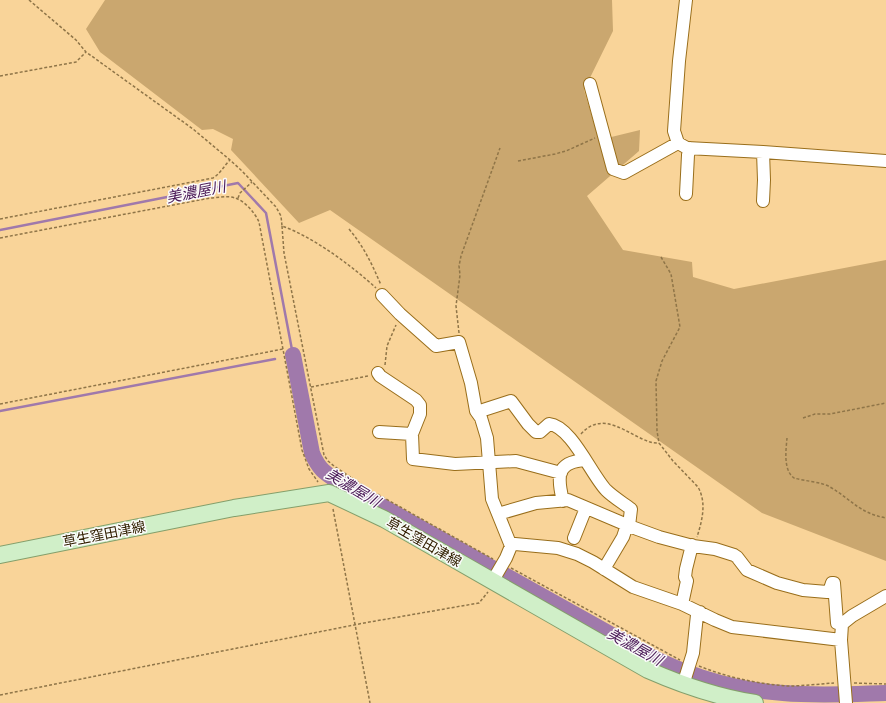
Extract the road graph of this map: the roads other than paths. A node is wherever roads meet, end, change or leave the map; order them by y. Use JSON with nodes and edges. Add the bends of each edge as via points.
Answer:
{"nodes":[{"id":1,"x":686,"y":0,"type":"edge"},
{"id":2,"x":590,"y":84,"type":"dead end"},
{"id":3,"x":678,"y":143,"type":"junction"},
{"id":4,"x":690,"y":148,"type":"junction"},
{"id":5,"x":763,"y":152,"type":"junction"},
{"id":6,"x":886,"y":161,"type":"edge"},
{"id":7,"x":686,"y":194,"type":"dead end"},
{"id":8,"x":763,"y":201,"type":"dead end"},
{"id":9,"x":382,"y":295,"type":"road end"},
{"id":10,"x":378,"y":374,"type":"road end"},
{"id":11,"x":477,"y":412,"type":"junction"},
{"id":12,"x":379,"y":432,"type":"dead end"},
{"id":13,"x":412,"y":434,"type":"junction"},
{"id":14,"x":585,"y":460,"type":"junction"},
{"id":15,"x":489,"y":462,"type":"junction"},
{"id":16,"x":561,"y":473,"type":"junction"},
{"id":17,"x":563,"y":501,"type":"junction"},
{"id":18,"x":586,"y":508,"type":"junction"},
{"id":19,"x":498,"y":514,"type":"junction"},
{"id":20,"x":628,"y":526,"type":"junction"},
{"id":21,"x":574,"y":538,"type":"dead end"},
{"id":22,"x":511,"y":546,"type":"junction"},
{"id":23,"x":695,"y":546,"type":"junction"},
{"id":24,"x":0,"y":555,"type":"edge"},
{"id":25,"x":604,"y":569,"type":"junction"},
{"id":26,"x":493,"y":582,"type":"junction"},
{"id":27,"x":886,"y":596,"type":"edge"},
{"id":28,"x":682,"y":604,"type":"junction"},
{"id":29,"x":700,"y":612,"type":"junction"},
{"id":30,"x":842,"y":624,"type":"junction"},
{"id":31,"x":841,"y":640,"type":"junction"},
{"id":32,"x":684,"y":682,"type":"junction"},
{"id":33,"x":846,"y":702,"type":"edge"},
{"id":34,"x":754,"y":703,"type":"edge"}],
"edges":[{"from":1,"to":3,"type":"street","via":[[674,131]]},
{"from":2,"to":3,"type":"street","via":[[613,169],[624,173]]},
{"from":3,"to":4,"type":"street"},
{"from":4,"to":5,"type":"street"},
{"from":4,"to":7,"type":"street"},
{"from":5,"to":6,"type":"street"},
{"from":5,"to":8,"type":"street"},
{"from":9,"to":11,"type":"street","via":[[436,346],[459,342],[472,383]]},
{"from":10,"to":13,"type":"street","via":[[420,405],[420,414]]},
{"from":11,"to":14,"type":"street","via":[[511,401],[536,432],[540,432],[549,424],[554,424],[574,442]]},
{"from":11,"to":15,"type":"street","via":[[487,438]]},
{"from":12,"to":13,"type":"street"},
{"from":13,"to":15,"type":"street","via":[[413,459],[455,464]]},
{"from":14,"to":16,"type":"street","via":[[568,463]]},
{"from":14,"to":20,"type":"street","via":[[606,490],[631,509]]},
{"from":15,"to":16,"type":"street","via":[[516,461]]},
{"from":15,"to":19,"type":"street","via":[[492,499]]},
{"from":16,"to":17,"type":"street","via":[[559,481]]},
{"from":17,"to":18,"type":"street","via":[[568,500]]},
{"from":17,"to":19,"type":"street","via":[[536,503]]},
{"from":18,"to":20,"type":"street"},
{"from":18,"to":21,"type":"street"},
{"from":19,"to":22,"type":"street"},
{"from":20,"to":23,"type":"street"},
{"from":20,"to":25,"type":"street"},
{"from":22,"to":25,"type":"street","via":[[515,544],[558,548],[577,554]]},
{"from":22,"to":26,"type":"street"},
{"from":23,"to":28,"type":"street","via":[[686,569],[687,581]]},
{"from":23,"to":30,"type":"street","via":[[734,555],[747,570],[777,583],[803,590],[827,592],[834,583],[837,623]]},
{"from":24,"to":26,"type":"main road","name":"草生窪田津線","via":[[234,508],[329,493],[384,519]]},
{"from":25,"to":28,"type":"street","via":[[633,587]]},
{"from":26,"to":32,"type":"main road","name":"草生窪田津線","via":[[629,660]]},
{"from":27,"to":30,"type":"street"},
{"from":28,"to":29,"type":"street"},
{"from":29,"to":31,"type":"street","via":[[737,628]]},
{"from":29,"to":32,"type":"street","via":[[697,615],[693,653]]},
{"from":30,"to":31,"type":"street"},
{"from":31,"to":33,"type":"street"},
{"from":32,"to":34,"type":"main road","name":"草生窪田津線","via":[[706,693]]}]}
